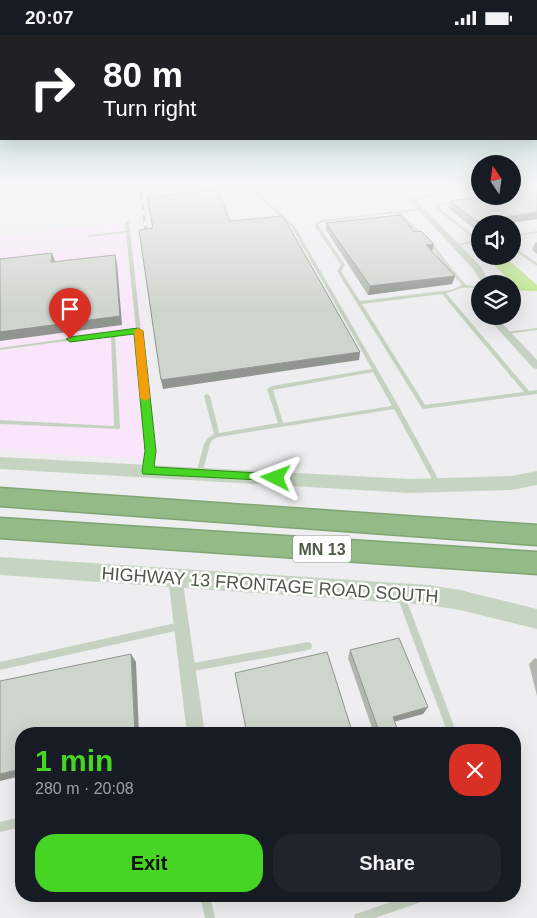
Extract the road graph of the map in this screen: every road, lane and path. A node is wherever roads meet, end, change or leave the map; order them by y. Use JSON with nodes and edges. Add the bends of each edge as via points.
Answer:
{"nodes":[{"id":1,"x":294,"y":229,"type":"edge"},
{"id":2,"x":319,"y":229,"type":"edge"},
{"id":3,"x":415,"y":229,"type":"edge"},
{"id":4,"x":440,"y":229,"type":"edge"},
{"id":5,"x":127,"y":232,"type":"joint"},
{"id":6,"x":537,"y":232,"type":"edge"},
{"id":7,"x":521,"y":235,"type":"edge"},
{"id":8,"x":89,"y":236,"type":"dead end"},
{"id":9,"x":471,"y":242,"type":"edge"},
{"id":10,"x":455,"y":245,"type":"junction"},
{"id":11,"x":521,"y":253,"type":"edge"},
{"id":12,"x":537,"y":265,"type":"edge"},
{"id":13,"x":482,"y":275,"type":"edge"},
{"id":14,"x":465,"y":286,"type":"junction"},
{"id":15,"x":471,"y":287,"type":"edge"},
{"id":16,"x":443,"y":292,"type":"junction"},
{"id":17,"x":359,"y":303,"type":"junction"},
{"id":18,"x":498,"y":325,"type":"edge"},
{"id":19,"x":537,"y":329,"type":"edge"},
{"id":20,"x":138,"y":331,"type":"junction"},
{"id":21,"x":506,"y":333,"type":"junction"},
{"id":22,"x":113,"y":334,"type":"junction"},
{"id":23,"x":0,"y":349,"type":"edge"},
{"id":24,"x":537,"y":366,"type":"edge"},
{"id":25,"x":375,"y":371,"type":"junction"},
{"id":26,"x":537,"y":391,"type":"edge"},
{"id":27,"x":528,"y":393,"type":"junction"},
{"id":28,"x":207,"y":396,"type":"dead end"},
{"id":29,"x":396,"y":407,"type":"junction"},
{"id":30,"x":0,"y":422,"type":"edge"},
{"id":31,"x":281,"y":425,"type":"junction"},
{"id":32,"x":217,"y":435,"type":"junction"},
{"id":33,"x":0,"y":463,"type":"edge"},
{"id":34,"x":147,"y":471,"type":"junction"},
{"id":35,"x":199,"y":474,"type":"junction"},
{"id":36,"x":537,"y":478,"type":"edge"},
{"id":37,"x":438,"y":485,"type":"junction"},
{"id":38,"x":0,"y":497,"type":"edge"},
{"id":39,"x":0,"y":529,"type":"edge"},
{"id":40,"x":537,"y":535,"type":"edge"},
{"id":41,"x":537,"y":563,"type":"edge"},
{"id":42,"x":0,"y":566,"type":"edge"},
{"id":43,"x":175,"y":577,"type":"junction"},
{"id":44,"x":400,"y":593,"type":"junction"},
{"id":45,"x":537,"y":619,"type":"edge"},
{"id":46,"x":182,"y":626,"type":"junction"},
{"id":47,"x":308,"y":646,"type":"dead end"},
{"id":48,"x":0,"y":666,"type":"edge"},
{"id":49,"x":187,"y":668,"type":"junction"},
{"id":50,"x":195,"y":727,"type":"edge"},
{"id":51,"x":450,"y":727,"type":"edge"},
{"id":52,"x":15,"y":823,"type":"edge"},
{"id":53,"x":0,"y":827,"type":"edge"},
{"id":54,"x":206,"y":902,"type":"edge"},
{"id":55,"x":406,"y":902,"type":"edge"},
{"id":56,"x":210,"y":918,"type":"edge"},
{"id":57,"x":359,"y":918,"type":"edge"}],
"edges":[{"from":1,"to":25,"type":"lane"},
{"from":2,"to":17,"type":"lane","via":[[344,265],[339,271]]},
{"from":3,"to":14,"type":"lane"},
{"from":4,"to":10,"type":"street"},
{"from":5,"to":8,"type":"lane"},
{"from":5,"to":20,"type":"lane"},
{"from":6,"to":7,"type":"lane"},
{"from":9,"to":10,"type":"lane"},
{"from":10,"to":13,"type":"street"},
{"from":11,"to":12,"type":"lane"},
{"from":14,"to":15,"type":"lane"},
{"from":14,"to":16,"type":"lane"},
{"from":16,"to":17,"type":"lane"},
{"from":16,"to":27,"type":"lane"},
{"from":17,"to":27,"type":"lane","via":[[424,407]]},
{"from":18,"to":21,"type":"street"},
{"from":19,"to":21,"type":"lane"},
{"from":20,"to":22,"type":"lane"},
{"from":20,"to":34,"type":"lane","via":[[151,451]]},
{"from":21,"to":24,"type":"street"},
{"from":22,"to":23,"type":"lane"},
{"from":22,"to":30,"type":"lane","via":[[117,428]]},
{"from":25,"to":29,"type":"lane"},
{"from":25,"to":31,"type":"lane","via":[[270,389]]},
{"from":26,"to":27,"type":"lane"},
{"from":28,"to":32,"type":"lane"},
{"from":29,"to":31,"type":"lane"},
{"from":29,"to":37,"type":"lane"},
{"from":31,"to":32,"type":"lane"},
{"from":32,"to":35,"type":"lane","via":[[207,444]]},
{"from":33,"to":34,"type":"street"},
{"from":34,"to":35,"type":"street"},
{"from":35,"to":37,"type":"street"},
{"from":36,"to":37,"type":"street","via":[[512,483]]},
{"from":38,"to":40,"type":"highway","number":"MN 13"},
{"from":39,"to":41,"type":"highway","number":"MN 13"},
{"from":42,"to":43,"type":"street","name":"HIGHWAY 13 FRONTAGE ROAD SOUTH"},
{"from":43,"to":44,"type":"street","name":"HIGHWAY 13 FRONTAGE ROAD SOUTH"},
{"from":43,"to":46,"type":"street"},
{"from":44,"to":45,"type":"street","name":"HIGHWAY 13 FRONTAGE ROAD SOUTH","via":[[460,599]]},
{"from":44,"to":51,"type":"lane"},
{"from":46,"to":48,"type":"lane"},
{"from":46,"to":49,"type":"street"},
{"from":47,"to":49,"type":"lane"},
{"from":49,"to":50,"type":"street"},
{"from":52,"to":53,"type":"lane"},
{"from":54,"to":56,"type":"lane"},
{"from":55,"to":57,"type":"lane"}]}
